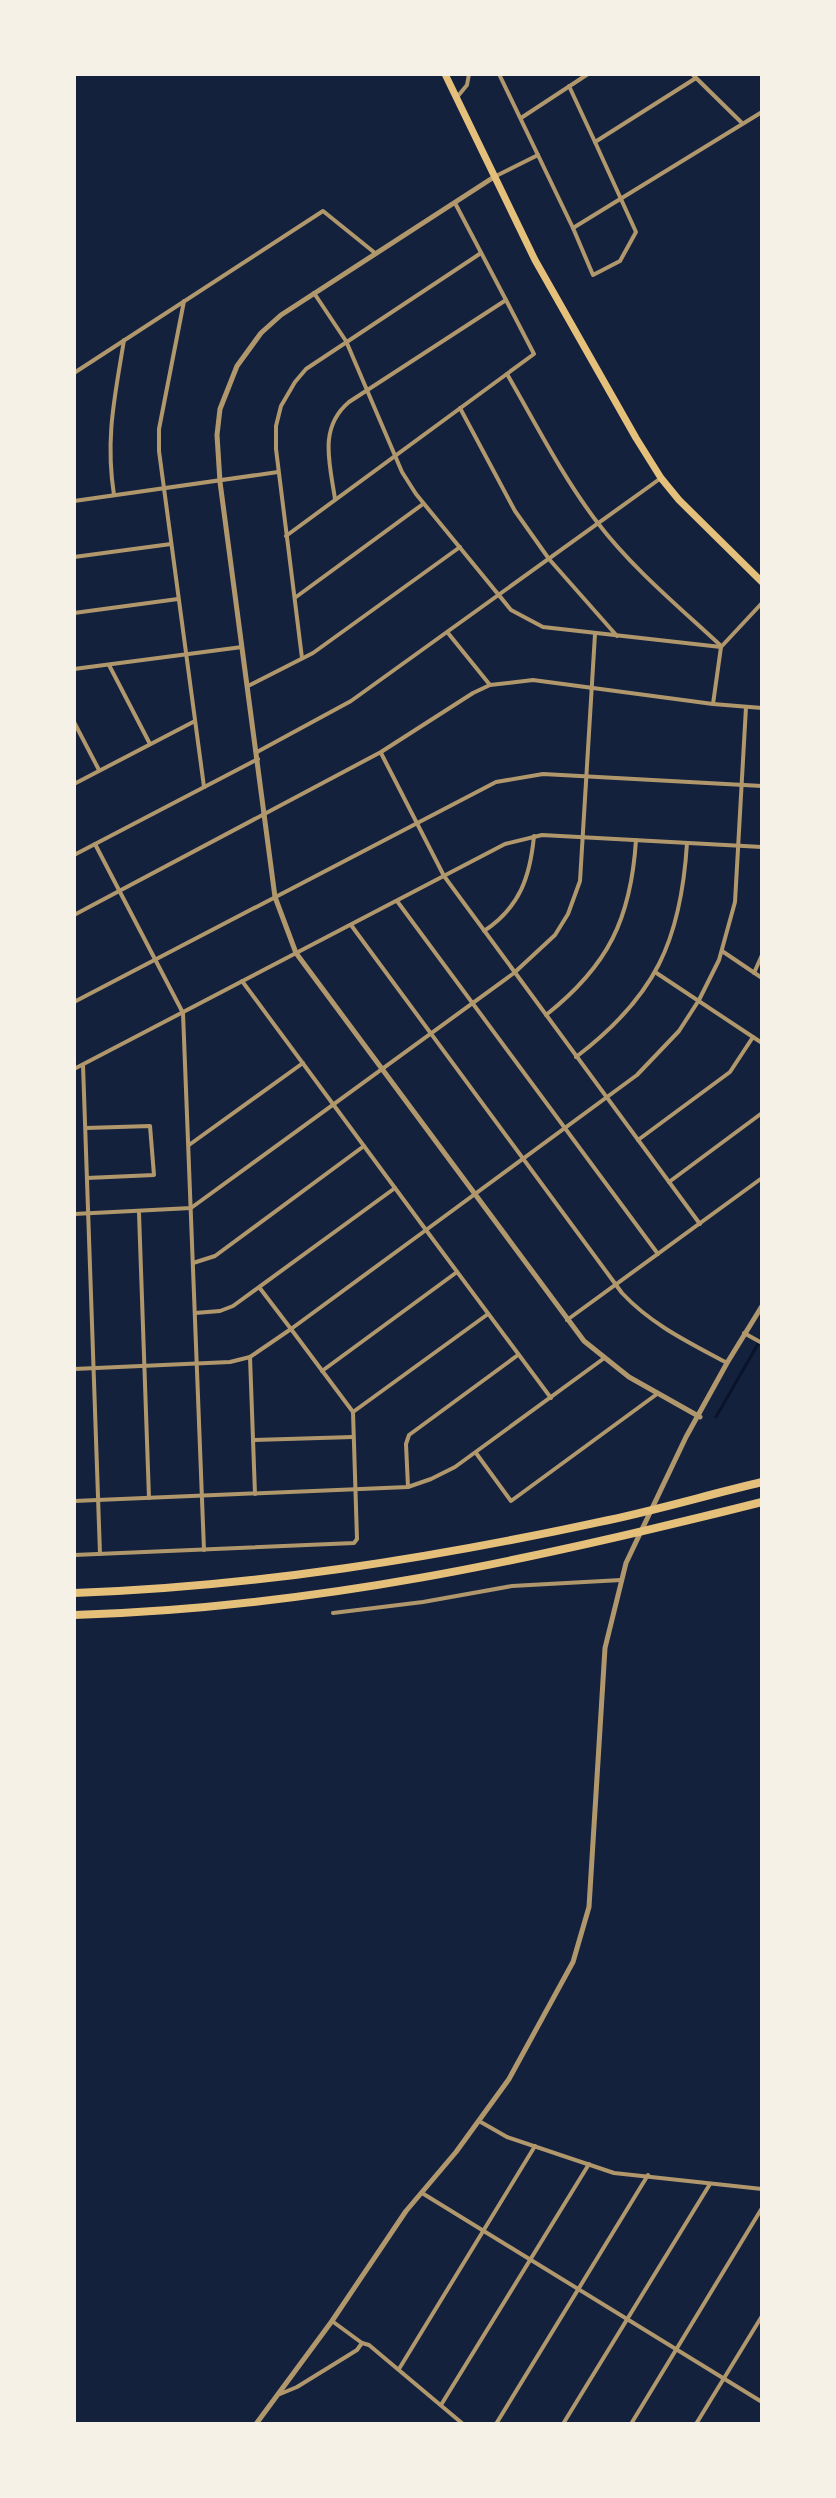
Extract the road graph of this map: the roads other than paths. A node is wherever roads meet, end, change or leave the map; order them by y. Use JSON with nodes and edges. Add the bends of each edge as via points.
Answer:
{"nodes":[{"id":1,"x":445,"y":74,"type":"edge"},
{"id":2,"x":469,"y":74,"type":"edge"},
{"id":3,"x":499,"y":74,"type":"edge"},
{"id":4,"x":588,"y":74,"type":"edge"},
{"id":5,"x":694,"y":76,"type":"edge"},
{"id":6,"x":569,"y":86,"type":"junction"},
{"id":7,"x":456,"y":98,"type":"junction"},
{"id":8,"x":762,"y":112,"type":"edge"},
{"id":9,"x":521,"y":118,"type":"junction"},
{"id":10,"x":741,"y":122,"type":"junction"},
{"id":11,"x":595,"y":142,"type":"junction"},
{"id":12,"x":538,"y":155,"type":"junction"},
{"id":13,"x":494,"y":177,"type":"junction"},
{"id":14,"x":622,"y":197,"type":"junction"},
{"id":15,"x":454,"y":201,"type":"junction"},
{"id":16,"x":573,"y":228,"type":"junction"},
{"id":17,"x":375,"y":253,"type":"junction"},
{"id":18,"x":481,"y":253,"type":"junction"},
{"id":19,"x":314,"y":293,"type":"junction"},
{"id":20,"x":506,"y":300,"type":"junction"},
{"id":21,"x":184,"y":301,"type":"junction"},
{"id":22,"x":124,"y":340,"type":"junction"},
{"id":23,"x":346,"y":341,"type":"junction"},
{"id":24,"x":74,"y":373,"type":"edge"},
{"id":25,"x":507,"y":374,"type":"junction"},
{"id":26,"x":367,"y":391,"type":"junction"},
{"id":27,"x":460,"y":408,"type":"junction"},
{"id":28,"x":395,"y":455,"type":"junction"},
{"id":29,"x":278,"y":472,"type":"junction"},
{"id":30,"x":661,"y":478,"type":"junction"},
{"id":31,"x":220,"y":482,"type":"junction"},
{"id":32,"x":163,"y":489,"type":"junction"},
{"id":33,"x":114,"y":495,"type":"junction"},
{"id":34,"x":335,"y":499,"type":"junction"},
{"id":35,"x":74,"y":501,"type":"edge"},
{"id":36,"x":423,"y":504,"type":"junction"},
{"id":37,"x":598,"y":524,"type":"junction"},
{"id":38,"x":286,"y":536,"type":"junction"},
{"id":39,"x":171,"y":544,"type":"junction"},
{"id":40,"x":460,"y":547,"type":"junction"},
{"id":41,"x":74,"y":557,"type":"edge"},
{"id":42,"x":549,"y":559,"type":"junction"},
{"id":43,"x":762,"y":582,"type":"edge"},
{"id":44,"x":499,"y":596,"type":"junction"},
{"id":45,"x":295,"y":598,"type":"junction"},
{"id":46,"x":178,"y":599,"type":"junction"},
{"id":47,"x":762,"y":603,"type":"edge"},
{"id":48,"x":74,"y":613,"type":"edge"},
{"id":49,"x":448,"y":633,"type":"junction"},
{"id":50,"x":595,"y":634,"type":"junction"},
{"id":51,"x":617,"y":636,"type":"junction"},
{"id":52,"x":242,"y":647,"type":"junction"},
{"id":53,"x":721,"y":647,"type":"junction"},
{"id":54,"x":186,"y":654,"type":"junction"},
{"id":55,"x":302,"y":658,"type":"junction"},
{"id":56,"x":109,"y":665,"type":"junction"},
{"id":57,"x":74,"y":669,"type":"edge"},
{"id":58,"x":490,"y":685,"type":"junction"},
{"id":59,"x":248,"y":686,"type":"junction"},
{"id":60,"x":592,"y":688,"type":"junction"},
{"id":61,"x":713,"y":704,"type":"junction"},
{"id":62,"x":746,"y":707,"type":"junction"},
{"id":63,"x":762,"y":708,"type":"edge"},
{"id":64,"x":195,"y":721,"type":"junction"},
{"id":65,"x":74,"y":722,"type":"edge"},
{"id":66,"x":150,"y":744,"type":"junction"},
{"id":67,"x":381,"y":752,"type":"junction"},
{"id":68,"x":257,"y":755,"type":"junction"},
{"id":69,"x":99,"y":770,"type":"junction"},
{"id":70,"x":587,"y":777,"type":"junction"},
{"id":71,"x":74,"y":784,"type":"edge"},
{"id":72,"x":743,"y":785,"type":"junction"},
{"id":73,"x":762,"y":786,"type":"edge"},
{"id":74,"x":204,"y":787,"type":"junction"},
{"id":75,"x":264,"y":815,"type":"junction"},
{"id":76,"x":416,"y":822,"type":"junction"},
{"id":77,"x":534,"y":836,"type":"junction"},
{"id":78,"x":584,"y":837,"type":"junction"},
{"id":79,"x":636,"y":840,"type":"junction"},
{"id":80,"x":687,"y":843,"type":"junction"},
{"id":81,"x":95,"y":844,"type":"junction"},
{"id":82,"x":739,"y":845,"type":"junction"},
{"id":83,"x":762,"y":847,"type":"edge"},
{"id":84,"x":74,"y":855,"type":"edge"},
{"id":85,"x":444,"y":876,"type":"junction"},
{"id":86,"x":120,"y":891,"type":"junction"},
{"id":87,"x":275,"y":897,"type":"junction"},
{"id":88,"x":397,"y":901,"type":"junction"},
{"id":89,"x":74,"y":915,"type":"edge"},
{"id":90,"x":351,"y":925,"type":"junction"},
{"id":91,"x":484,"y":931,"type":"junction"},
{"id":92,"x":722,"y":951,"type":"junction"},
{"id":93,"x":296,"y":953,"type":"junction"},
{"id":94,"x":762,"y":955,"type":"edge"},
{"id":95,"x":155,"y":960,"type":"junction"},
{"id":96,"x":655,"y":972,"type":"junction"},
{"id":97,"x":514,"y":973,"type":"junction"},
{"id":98,"x":754,"y":973,"type":"junction"},
{"id":99,"x":762,"y":978,"type":"edge"},
{"id":100,"x":242,"y":981,"type":"junction"},
{"id":101,"x":699,"y":1000,"type":"junction"},
{"id":102,"x":74,"y":1002,"type":"edge"},
{"id":103,"x":473,"y":1003,"type":"junction"},
{"id":104,"x":183,"y":1013,"type":"junction"},
{"id":105,"x":546,"y":1015,"type":"junction"},
{"id":106,"x":431,"y":1034,"type":"junction"},
{"id":107,"x":753,"y":1037,"type":"junction"},
{"id":108,"x":762,"y":1043,"type":"edge"},
{"id":109,"x":576,"y":1057,"type":"junction"},
{"id":110,"x":303,"y":1063,"type":"junction"},
{"id":111,"x":83,"y":1065,"type":"junction"},
{"id":112,"x":74,"y":1069,"type":"edge"},
{"id":113,"x":383,"y":1070,"type":"junction"},
{"id":114,"x":607,"y":1099,"type":"junction"},
{"id":115,"x":333,"y":1105,"type":"junction"},
{"id":116,"x":762,"y":1113,"type":"edge"},
{"id":117,"x":86,"y":1128,"type":"junction"},
{"id":118,"x":565,"y":1128,"type":"junction"},
{"id":119,"x":638,"y":1140,"type":"junction"},
{"id":120,"x":189,"y":1145,"type":"junction"},
{"id":121,"x":364,"y":1146,"type":"junction"},
{"id":122,"x":523,"y":1159,"type":"junction"},
{"id":123,"x":87,"y":1178,"type":"junction"},
{"id":124,"x":762,"y":1178,"type":"edge"},
{"id":125,"x":669,"y":1182,"type":"junction"},
{"id":126,"x":395,"y":1188,"type":"junction"},
{"id":127,"x":475,"y":1195,"type":"junction"},
{"id":128,"x":191,"y":1208,"type":"junction"},
{"id":129,"x":139,"y":1212,"type":"junction"},
{"id":130,"x":88,"y":1213,"type":"junction"},
{"id":131,"x":74,"y":1214,"type":"edge"},
{"id":132,"x":700,"y":1224,"type":"junction"},
{"id":133,"x":426,"y":1230,"type":"junction"},
{"id":134,"x":658,"y":1254,"type":"junction"},
{"id":135,"x":193,"y":1263,"type":"junction"},
{"id":136,"x":457,"y":1272,"type":"junction"},
{"id":137,"x":616,"y":1285,"type":"junction"},
{"id":138,"x":259,"y":1287,"type":"junction"},
{"id":139,"x":762,"y":1306,"type":"edge"},
{"id":140,"x":195,"y":1313,"type":"junction"},
{"id":141,"x":488,"y":1314,"type":"junction"},
{"id":142,"x":567,"y":1320,"type":"junction"},
{"id":143,"x":291,"y":1329,"type":"junction"},
{"id":144,"x":744,"y":1333,"type":"junction"},
{"id":145,"x":762,"y":1343,"type":"edge"},
{"id":146,"x":518,"y":1355,"type":"junction"},
{"id":147,"x":250,"y":1357,"type":"junction"},
{"id":148,"x":603,"y":1359,"type":"junction"},
{"id":149,"x":727,"y":1363,"type":"junction"},
{"id":150,"x":197,"y":1364,"type":"junction"},
{"id":151,"x":144,"y":1366,"type":"junction"},
{"id":152,"x":74,"y":1369,"type":"edge"},
{"id":153,"x":93,"y":1369,"type":"junction"},
{"id":154,"x":322,"y":1371,"type":"junction"},
{"id":155,"x":657,"y":1394,"type":"junction"},
{"id":156,"x":551,"y":1398,"type":"junction"},
{"id":157,"x":353,"y":1412,"type":"junction"},
{"id":158,"x":700,"y":1417,"type":"junction"},
{"id":159,"x":353,"y":1437,"type":"junction"},
{"id":160,"x":253,"y":1440,"type":"junction"},
{"id":161,"x":476,"y":1453,"type":"junction"},
{"id":162,"x":761,"y":1482,"type":"edge"},
{"id":163,"x":408,"y":1487,"type":"junction"},
{"id":164,"x":355,"y":1490,"type":"junction"},
{"id":165,"x":255,"y":1494,"type":"junction"},
{"id":166,"x":202,"y":1496,"type":"junction"},
{"id":167,"x":149,"y":1498,"type":"junction"},
{"id":168,"x":99,"y":1500,"type":"junction"},
{"id":169,"x":74,"y":1501,"type":"edge"},
{"id":170,"x":761,"y":1503,"type":"edge"},
{"id":171,"x":204,"y":1550,"type":"junction"},
{"id":172,"x":100,"y":1554,"type":"junction"},
{"id":173,"x":74,"y":1555,"type":"edge"},
{"id":174,"x":621,"y":1580,"type":"junction"},
{"id":175,"x":74,"y":1593,"type":"edge"},
{"id":176,"x":333,"y":1613,"type":"dead end"},
{"id":177,"x":74,"y":1615,"type":"edge"},
{"id":178,"x":479,"y":2121,"type":"junction"},
{"id":179,"x":535,"y":2146,"type":"junction"},
{"id":180,"x":589,"y":2164,"type":"junction"},
{"id":181,"x":648,"y":2175,"type":"junction"},
{"id":182,"x":710,"y":2183,"type":"junction"},
{"id":183,"x":762,"y":2189,"type":"edge"},
{"id":184,"x":422,"y":2193,"type":"junction"},
{"id":185,"x":762,"y":2208,"type":"edge"},
{"id":186,"x":482,"y":2232,"type":"junction"},
{"id":187,"x":530,"y":2261,"type":"junction"},
{"id":188,"x":579,"y":2290,"type":"junction"},
{"id":189,"x":762,"y":2316,"type":"edge"},
{"id":190,"x":627,"y":2320,"type":"junction"},
{"id":191,"x":332,"y":2321,"type":"junction"},
{"id":192,"x":362,"y":2343,"type":"junction"},
{"id":193,"x":676,"y":2349,"type":"junction"},
{"id":194,"x":399,"y":2369,"type":"junction"},
{"id":195,"x":724,"y":2379,"type":"junction"},
{"id":196,"x":279,"y":2394,"type":"junction"},
{"id":197,"x":762,"y":2402,"type":"edge"},
{"id":198,"x":441,"y":2405,"type":"junction"},
{"id":199,"x":256,"y":2424,"type":"edge"},
{"id":200,"x":463,"y":2424,"type":"edge"},
{"id":201,"x":496,"y":2424,"type":"edge"},
{"id":202,"x":563,"y":2424,"type":"edge"},
{"id":203,"x":631,"y":2424,"type":"edge"},
{"id":204,"x":696,"y":2424,"type":"edge"}],
"edges":[{"from":1,"to":7,"type":"main road"},
{"from":2,"to":7,"type":"street"},
{"from":3,"to":9,"type":"street"},
{"from":4,"to":6,"type":"street"},
{"from":5,"to":10,"type":"street"},
{"from":5,"to":11,"type":"street"},
{"from":6,"to":9,"type":"street"},
{"from":6,"to":11,"type":"street"},
{"from":7,"to":13,"type":"main road"},
{"from":8,"to":10,"type":"street"},
{"from":9,"to":12,"type":"street"},
{"from":10,"to":14,"type":"street"},
{"from":11,"to":14,"type":"street"},
{"from":12,"to":13,"type":"street"},
{"from":12,"to":16,"type":"street"},
{"from":13,"to":15,"type":"street"},
{"from":13,"to":30,"type":"main road","via":[[575,334]]},
{"from":14,"to":16,"type":"street"},
{"from":14,"to":16,"type":"street","via":[[636,232],[620,261],[593,275]]},
{"from":15,"to":17,"type":"street"},
{"from":15,"to":18,"type":"street"},
{"from":17,"to":19,"type":"street"},
{"from":17,"to":21,"type":"street","via":[[323,211]]},
{"from":18,"to":20,"type":"street"},
{"from":18,"to":23,"type":"street"},
{"from":19,"to":23,"type":"street"},
{"from":19,"to":31,"type":"street","via":[[270,323],[237,366],[217,424]]},
{"from":20,"to":25,"type":"street","via":[[534,354]]},
{"from":20,"to":26,"type":"street"},
{"from":21,"to":22,"type":"street"},
{"from":21,"to":32,"type":"street","via":[[159,429]]},
{"from":22,"to":24,"type":"street"},
{"from":22,"to":33,"type":"street","via":[[109,446]]},
{"from":23,"to":26,"type":"street"},
{"from":23,"to":29,"type":"street","via":[[306,369],[281,406],[276,426]]},
{"from":25,"to":27,"type":"street"},
{"from":25,"to":37,"type":"street"},
{"from":26,"to":28,"type":"street"},
{"from":26,"to":34,"type":"street","via":[[342,409],[331,425],[328,449]]},
{"from":27,"to":28,"type":"street"},
{"from":27,"to":42,"type":"street","via":[[515,511]]},
{"from":28,"to":34,"type":"street"},
{"from":28,"to":36,"type":"street"},
{"from":29,"to":31,"type":"street"},
{"from":29,"to":38,"type":"street"},
{"from":30,"to":37,"type":"street"},
{"from":30,"to":43,"type":"main road"},
{"from":31,"to":32,"type":"street"},
{"from":31,"to":52,"type":"street"},
{"from":32,"to":33,"type":"street"},
{"from":32,"to":39,"type":"street"},
{"from":33,"to":35,"type":"street"},
{"from":34,"to":38,"type":"street"},
{"from":36,"to":40,"type":"street"},
{"from":36,"to":45,"type":"street"},
{"from":37,"to":42,"type":"street"},
{"from":37,"to":53,"type":"street"},
{"from":38,"to":45,"type":"street"},
{"from":39,"to":41,"type":"street"},
{"from":39,"to":46,"type":"street"},
{"from":40,"to":44,"type":"street"},
{"from":40,"to":55,"type":"street"},
{"from":42,"to":44,"type":"street"},
{"from":42,"to":51,"type":"street"},
{"from":44,"to":49,"type":"street"},
{"from":44,"to":50,"type":"street","via":[[535,624]]},
{"from":45,"to":55,"type":"street"},
{"from":46,"to":48,"type":"street"},
{"from":46,"to":54,"type":"street"},
{"from":47,"to":53,"type":"street"},
{"from":49,"to":58,"type":"street"},
{"from":49,"to":68,"type":"street","via":[[351,701]]},
{"from":50,"to":51,"type":"street"},
{"from":50,"to":60,"type":"street"},
{"from":51,"to":53,"type":"street"},
{"from":52,"to":54,"type":"street"},
{"from":52,"to":59,"type":"street"},
{"from":53,"to":61,"type":"street"},
{"from":54,"to":56,"type":"street"},
{"from":54,"to":64,"type":"street"},
{"from":55,"to":59,"type":"street"},
{"from":56,"to":57,"type":"street"},
{"from":56,"to":66,"type":"street"},
{"from":58,"to":60,"type":"street","via":[[533,680]]},
{"from":58,"to":67,"type":"street"},
{"from":59,"to":68,"type":"street"},
{"from":60,"to":61,"type":"street"},
{"from":60,"to":70,"type":"street"},
{"from":61,"to":62,"type":"street"},
{"from":62,"to":63,"type":"street"},
{"from":62,"to":72,"type":"street"},
{"from":64,"to":66,"type":"street"},
{"from":64,"to":74,"type":"street"},
{"from":65,"to":69,"type":"street"},
{"from":66,"to":69,"type":"street"},
{"from":67,"to":75,"type":"street"},
{"from":67,"to":76,"type":"street"},
{"from":68,"to":74,"type":"street"},
{"from":68,"to":75,"type":"street"},
{"from":69,"to":71,"type":"street"},
{"from":70,"to":72,"type":"street"},
{"from":70,"to":76,"type":"street","via":[[543,774],[506,779]]},
{"from":70,"to":78,"type":"street"},
{"from":72,"to":73,"type":"street"},
{"from":72,"to":82,"type":"street"},
{"from":74,"to":81,"type":"street"},
{"from":75,"to":86,"type":"street"},
{"from":75,"to":87,"type":"street"},
{"from":76,"to":85,"type":"street"},
{"from":76,"to":87,"type":"street"},
{"from":77,"to":78,"type":"street"},
{"from":77,"to":85,"type":"street","via":[[505,844]]},
{"from":77,"to":91,"type":"street","via":[[525,887],[514,905]]},
{"from":78,"to":79,"type":"street"},
{"from":78,"to":97,"type":"street","via":[[581,873],[568,914],[551,939]]},
{"from":79,"to":80,"type":"street"},
{"from":79,"to":105,"type":"street","via":[[627,907],[607,952],[579,987]]},
{"from":80,"to":82,"type":"street"},
{"from":80,"to":96,"type":"street","via":[[679,912]]},
{"from":81,"to":84,"type":"street"},
{"from":81,"to":86,"type":"street"},
{"from":82,"to":83,"type":"street"},
{"from":82,"to":92,"type":"street","via":[[733,912]]},
{"from":85,"to":88,"type":"street"},
{"from":85,"to":91,"type":"street"},
{"from":86,"to":89,"type":"street"},
{"from":86,"to":95,"type":"street"},
{"from":87,"to":93,"type":"street"},
{"from":87,"to":95,"type":"street"},
{"from":88,"to":90,"type":"street"},
{"from":88,"to":103,"type":"street"},
{"from":90,"to":93,"type":"street"},
{"from":90,"to":106,"type":"street"},
{"from":91,"to":97,"type":"street"},
{"from":92,"to":98,"type":"street"},
{"from":92,"to":101,"type":"street"},
{"from":93,"to":100,"type":"street"},
{"from":93,"to":113,"type":"street"},
{"from":94,"to":98,"type":"street"},
{"from":95,"to":102,"type":"street"},
{"from":95,"to":104,"type":"street"},
{"from":96,"to":101,"type":"street"},
{"from":96,"to":109,"type":"street","via":[[622,1016]]},
{"from":97,"to":103,"type":"street"},
{"from":97,"to":105,"type":"street"},
{"from":98,"to":99,"type":"street"},
{"from":100,"to":104,"type":"street"},
{"from":100,"to":110,"type":"street"},
{"from":101,"to":107,"type":"street"},
{"from":101,"to":114,"type":"street","via":[[666,1046]]},
{"from":103,"to":106,"type":"street"},
{"from":103,"to":118,"type":"street"},
{"from":104,"to":111,"type":"street"},
{"from":104,"to":120,"type":"street"},
{"from":105,"to":109,"type":"street"},
{"from":106,"to":113,"type":"street"},
{"from":106,"to":122,"type":"street"},
{"from":107,"to":108,"type":"street"},
{"from":107,"to":119,"type":"street","via":[[733,1069]]},
{"from":109,"to":114,"type":"street"},
{"from":110,"to":115,"type":"street"},
{"from":110,"to":120,"type":"street"},
{"from":111,"to":112,"type":"street"},
{"from":111,"to":117,"type":"street"},
{"from":113,"to":115,"type":"street"},
{"from":113,"to":127,"type":"street"},
{"from":114,"to":118,"type":"street"},
{"from":114,"to":119,"type":"street"},
{"from":115,"to":121,"type":"street"},
{"from":115,"to":128,"type":"street"},
{"from":116,"to":125,"type":"street"},
{"from":117,"to":123,"type":"street"},
{"from":117,"to":123,"type":"street","via":[[150,1126],[154,1175]]},
{"from":118,"to":122,"type":"street"},
{"from":118,"to":134,"type":"street"},
{"from":119,"to":125,"type":"street"},
{"from":120,"to":128,"type":"street"},
{"from":121,"to":126,"type":"street"},
{"from":121,"to":135,"type":"street","via":[[215,1256]]},
{"from":122,"to":127,"type":"street"},
{"from":122,"to":137,"type":"street"},
{"from":123,"to":130,"type":"street"},
{"from":124,"to":132,"type":"street"},
{"from":125,"to":132,"type":"street"},
{"from":126,"to":133,"type":"street"},
{"from":126,"to":138,"type":"street"},
{"from":127,"to":133,"type":"street"},
{"from":127,"to":142,"type":"street"},
{"from":128,"to":129,"type":"street"},
{"from":128,"to":135,"type":"street"},
{"from":129,"to":130,"type":"street"},
{"from":129,"to":151,"type":"street"},
{"from":130,"to":131,"type":"street"},
{"from":130,"to":153,"type":"street"},
{"from":132,"to":134,"type":"street"},
{"from":133,"to":136,"type":"street"},
{"from":133,"to":143,"type":"street"},
{"from":134,"to":137,"type":"street"},
{"from":135,"to":140,"type":"street"},
{"from":136,"to":141,"type":"street"},
{"from":136,"to":154,"type":"street"},
{"from":137,"to":142,"type":"street"},
{"from":137,"to":149,"type":"street","via":[[657,1325]]},
{"from":138,"to":140,"type":"street","via":[[227,1309]]},
{"from":138,"to":143,"type":"street"},
{"from":139,"to":144,"type":"street"},
{"from":140,"to":150,"type":"street"},
{"from":141,"to":146,"type":"street"},
{"from":141,"to":157,"type":"street"},
{"from":142,"to":148,"type":"street"},
{"from":143,"to":147,"type":"street"},
{"from":143,"to":154,"type":"street"},
{"from":144,"to":145,"type":"street"},
{"from":144,"to":149,"type":"street"},
{"from":146,"to":156,"type":"street"},
{"from":146,"to":163,"type":"street","via":[[409,1435]]},
{"from":147,"to":150,"type":"street"},
{"from":147,"to":160,"type":"street"},
{"from":148,"to":155,"type":"street"},
{"from":148,"to":156,"type":"street"},
{"from":149,"to":158,"type":"street"},
{"from":150,"to":151,"type":"street"},
{"from":150,"to":166,"type":"street"},
{"from":151,"to":153,"type":"street"},
{"from":151,"to":167,"type":"street"},
{"from":152,"to":153,"type":"street"},
{"from":153,"to":168,"type":"street"},
{"from":154,"to":157,"type":"street"},
{"from":155,"to":158,"type":"street"},
{"from":155,"to":161,"type":"street","via":[[511,1501]]},
{"from":156,"to":161,"type":"street"},
{"from":157,"to":159,"type":"street"},
{"from":158,"to":174,"type":"street","via":[[631,1548]]},
{"from":159,"to":160,"type":"street"},
{"from":159,"to":164,"type":"street"},
{"from":160,"to":165,"type":"street"},
{"from":161,"to":163,"type":"street","via":[[445,1473]]},
{"from":162,"to":175,"type":"highway","via":[[609,1520],[326,1572]]},
{"from":163,"to":164,"type":"street"},
{"from":164,"to":165,"type":"street"},
{"from":164,"to":171,"type":"street","via":[[354,1543]]},
{"from":165,"to":166,"type":"street"},
{"from":166,"to":167,"type":"street"},
{"from":166,"to":171,"type":"street"},
{"from":167,"to":168,"type":"street"},
{"from":168,"to":169,"type":"street"},
{"from":168,"to":172,"type":"street"},
{"from":170,"to":177,"type":"highway","via":[[435,1577],[276,1601]]},
{"from":171,"to":172,"type":"street"},
{"from":172,"to":173,"type":"street"},
{"from":174,"to":176,"type":"street","via":[[512,1586]]},
{"from":174,"to":178,"type":"street","via":[[605,1648],[584,1928],[573,1962],[534,2036]]},
{"from":178,"to":179,"type":"street"},
{"from":178,"to":184,"type":"street"},
{"from":179,"to":180,"type":"street"},
{"from":179,"to":186,"type":"street"},
{"from":180,"to":181,"type":"street","via":[[614,2173]]},
{"from":180,"to":187,"type":"street"},
{"from":181,"to":182,"type":"street"},
{"from":181,"to":188,"type":"street"},
{"from":182,"to":183,"type":"street"},
{"from":182,"to":190,"type":"street"},
{"from":184,"to":186,"type":"street"},
{"from":184,"to":191,"type":"street"},
{"from":185,"to":193,"type":"street"},
{"from":186,"to":187,"type":"street"},
{"from":186,"to":194,"type":"street"},
{"from":187,"to":188,"type":"street"},
{"from":187,"to":198,"type":"street"},
{"from":188,"to":190,"type":"street"},
{"from":188,"to":201,"type":"street"},
{"from":189,"to":195,"type":"street"},
{"from":190,"to":193,"type":"street"},
{"from":190,"to":202,"type":"street"},
{"from":191,"to":192,"type":"street"},
{"from":191,"to":196,"type":"street"},
{"from":192,"to":194,"type":"street"},
{"from":192,"to":196,"type":"street"},
{"from":193,"to":195,"type":"street"},
{"from":193,"to":203,"type":"street"},
{"from":194,"to":198,"type":"street"},
{"from":195,"to":197,"type":"street"},
{"from":195,"to":204,"type":"street"},
{"from":196,"to":199,"type":"street"},
{"from":198,"to":200,"type":"street"}]}
